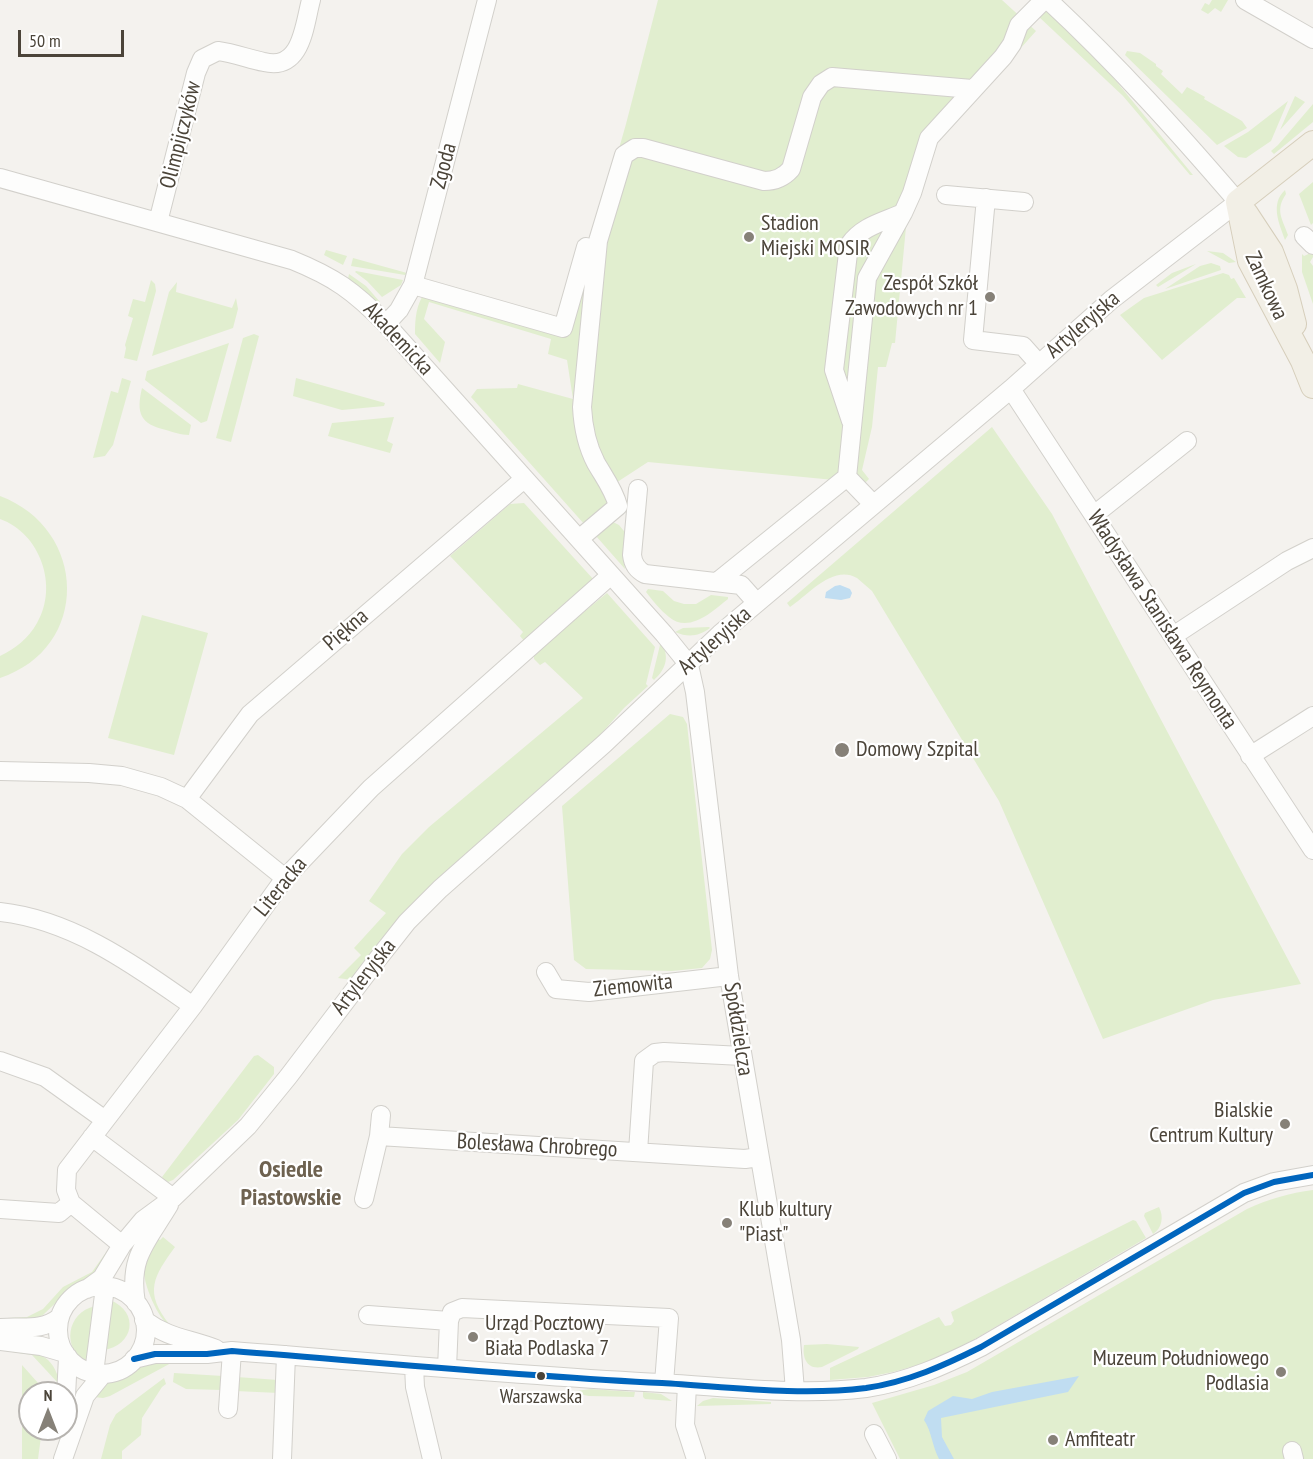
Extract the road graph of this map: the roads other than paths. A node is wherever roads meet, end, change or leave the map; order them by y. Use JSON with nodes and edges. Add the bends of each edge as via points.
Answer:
{"nodes":[{"id":1,"x":311,"y":0,"type":"edge"},
{"id":2,"x":487,"y":0,"type":"edge"},
{"id":3,"x":1046,"y":0,"type":"edge"},
{"id":4,"x":1245,"y":0,"type":"edge"},
{"id":5,"x":1313,"y":39,"type":"edge"},
{"id":6,"x":972,"y":89,"type":"junction"},
{"id":7,"x":1313,"y":143,"type":"edge"},
{"id":8,"x":0,"y":178,"type":"edge"},
{"id":9,"x":946,"y":195,"type":"dead end"},
{"id":10,"x":986,"y":198,"type":"junction"},
{"id":11,"x":1024,"y":202,"type":"dead end"},
{"id":12,"x":1238,"y":202,"type":"junction"},
{"id":13,"x":903,"y":213,"type":"junction"},
{"id":14,"x":158,"y":222,"type":"junction"},
{"id":15,"x":586,"y":247,"type":"dead end"},
{"id":16,"x":413,"y":285,"type":"junction"},
{"id":17,"x":386,"y":324,"type":"junction"},
{"id":18,"x":563,"y":328,"type":"junction"},
{"id":19,"x":589,"y":335,"type":"junction"},
{"id":20,"x":1308,"y":358,"type":"edge"},
{"id":21,"x":1039,"y":364,"type":"junction"},
{"id":22,"x":1313,"y":386,"type":"edge"},
{"id":23,"x":1011,"y":389,"type":"junction"},
{"id":24,"x":853,"y":425,"type":"junction"},
{"id":25,"x":1187,"y":441,"type":"dead end"},
{"id":26,"x":847,"y":477,"type":"junction"},
{"id":27,"x":524,"y":479,"type":"junction"},
{"id":28,"x":638,"y":489,"type":"dead end"},
{"id":29,"x":873,"y":504,"type":"junction"},
{"id":30,"x":618,"y":506,"type":"junction"},
{"id":31,"x":636,"y":508,"type":"junction"},
{"id":32,"x":1094,"y":515,"type":"junction"},
{"id":33,"x":579,"y":539,"type":"junction"},
{"id":34,"x":1313,"y":548,"type":"edge"},
{"id":35,"x":611,"y":575,"type":"junction"},
{"id":36,"x":717,"y":582,"type":"junction"},
{"id":37,"x":757,"y":603,"type":"junction"},
{"id":38,"x":1173,"y":636,"type":"junction"},
{"id":39,"x":689,"y":665,"type":"junction"},
{"id":40,"x":1313,"y":716,"type":"edge"},
{"id":41,"x":1250,"y":756,"type":"junction"},
{"id":42,"x":0,"y":771,"type":"edge"},
{"id":43,"x":187,"y":799,"type":"junction"},
{"id":44,"x":1313,"y":850,"type":"edge"},
{"id":45,"x":285,"y":878,"type":"junction"},
{"id":46,"x":0,"y":912,"type":"edge"},
{"id":47,"x":546,"y":972,"type":"dead end"},
{"id":48,"x":729,"y":976,"type":"junction"},
{"id":49,"x":193,"y":1006,"type":"junction"},
{"id":50,"x":742,"y":1056,"type":"junction"},
{"id":51,"x":0,"y":1061,"type":"edge"},
{"id":52,"x":381,"y":1115,"type":"dead end"},
{"id":53,"x":105,"y":1120,"type":"junction"},
{"id":54,"x":379,"y":1136,"type":"junction"},
{"id":55,"x":92,"y":1137,"type":"junction"},
{"id":56,"x":638,"y":1152,"type":"junction"},
{"id":57,"x":759,"y":1158,"type":"junction"},
{"id":58,"x":1313,"y":1175,"type":"edge"},
{"id":59,"x":173,"y":1198,"type":"junction"},
{"id":60,"x":363,"y":1199,"type":"dead end"},
{"id":61,"x":71,"y":1203,"type":"junction"},
{"id":62,"x":0,"y":1209,"type":"edge"},
{"id":63,"x":123,"y":1245,"type":"junction"},
{"id":64,"x":96,"y":1288,"type":"junction"},
{"id":65,"x":136,"y":1303,"type":"junction"},
{"id":66,"x":368,"y":1315,"type":"dead end"},
{"id":67,"x":60,"y":1317,"type":"junction"},
{"id":68,"x":144,"y":1320,"type":"junction"},
{"id":69,"x":449,"y":1321,"type":"junction"},
{"id":70,"x":0,"y":1328,"type":"edge"},
{"id":71,"x":0,"y":1341,"type":"edge"},
{"id":72,"x":228,"y":1351,"type":"junction"},
{"id":73,"x":66,"y":1355,"type":"junction"},
{"id":74,"x":286,"y":1355,"type":"junction"},
{"id":75,"x":134,"y":1359,"type":"junction"},
{"id":76,"x":414,"y":1366,"type":"junction"},
{"id":77,"x":447,"y":1368,"type":"junction"},
{"id":78,"x":98,"y":1373,"type":"junction"},
{"id":79,"x":66,"y":1381,"type":"edge"},
{"id":80,"x":664,"y":1383,"type":"junction"},
{"id":81,"x":687,"y":1385,"type":"junction"},
{"id":82,"x":795,"y":1391,"type":"junction"},
{"id":83,"x":228,"y":1409,"type":"dead end"},
{"id":84,"x":874,"y":1434,"type":"dead end"},
{"id":85,"x":60,"y":1441,"type":"edge"},
{"id":86,"x":58,"y":1459,"type":"edge"},
{"id":87,"x":63,"y":1459,"type":"edge"},
{"id":88,"x":282,"y":1459,"type":"edge"},
{"id":89,"x":432,"y":1459,"type":"edge"},
{"id":90,"x":696,"y":1459,"type":"edge"},
{"id":91,"x":887,"y":1459,"type":"edge"}],
"edges":[{"from":1,"to":14,"type":"street","name":"Olimpijczyków","via":[[298,48],[287,60],[267,63],[218,51],[202,59]]},
{"from":2,"to":16,"type":"street","name":"Zgoda","via":[[446,181]]},
{"from":3,"to":6,"type":"street","via":[[1019,25],[1012,45]]},
{"from":3,"to":12,"type":"street","via":[[1128,77]]},
{"from":4,"to":5,"type":"street"},
{"from":6,"to":13,"type":"street","via":[[929,138]]},
{"from":6,"to":19,"type":"street","via":[[832,77],[812,97],[791,170],[777,180],[764,181],[643,148],[627,151],[598,241]]},
{"from":7,"to":12,"type":"main road","name":"Artyleryjska"},
{"from":8,"to":14,"type":"street","name":"Akademicka"},
{"from":9,"to":10,"type":"street"},
{"from":10,"to":11,"type":"street"},
{"from":10,"to":21,"type":"street","via":[[973,340],[1023,346]]},
{"from":12,"to":20,"type":"main road","name":"Zamkowa","via":[[1271,252]]},
{"from":12,"to":21,"type":"street","name":"Artyleryjska","via":[[1111,300]]},
{"from":13,"to":24,"type":"street","via":[[867,278]]},
{"from":13,"to":24,"type":"street","via":[[860,232],[849,245],[834,370]]},
{"from":14,"to":17,"type":"street","name":"Akademicka","via":[[320,271],[347,288]]},
{"from":15,"to":18,"type":"street"},
{"from":16,"to":17,"type":"street","name":"Zgoda"},
{"from":16,"to":18,"type":"street"},
{"from":17,"to":27,"type":"street","name":"Akademicka"},
{"from":18,"to":19,"type":"street"},
{"from":19,"to":30,"type":"street","via":[[582,407],[585,430],[594,459]]},
{"from":20,"to":22,"type":"main road","name":"Zamkowa"},
{"from":21,"to":23,"type":"street","name":"Artyleryjska"},
{"from":23,"to":29,"type":"street","name":"Artyleryjska"},
{"from":23,"to":32,"type":"street","name":"Władysława Stanisława Reymonta"},
{"from":24,"to":26,"type":"street"},
{"from":25,"to":32,"type":"street"},
{"from":26,"to":29,"type":"street"},
{"from":26,"to":36,"type":"street"},
{"from":27,"to":33,"type":"street","name":"Akademicka"},
{"from":27,"to":43,"type":"street","name":"Piękna","via":[[250,714]]},
{"from":28,"to":31,"type":"street"},
{"from":29,"to":37,"type":"street","name":"Artyleryjska"},
{"from":30,"to":31,"type":"street"},
{"from":30,"to":33,"type":"street"},
{"from":31,"to":36,"type":"street","via":[[632,555],[639,571]]},
{"from":32,"to":38,"type":"street","name":"Władysława Stanisława Reymonta"},
{"from":33,"to":35,"type":"street","name":"Akademicka"},
{"from":34,"to":38,"type":"street"},
{"from":35,"to":39,"type":"street","name":"Akademicka"},
{"from":35,"to":45,"type":"street","name":"Literacka","via":[[371,788]]},
{"from":36,"to":37,"type":"street","via":[[741,585]]},
{"from":37,"to":39,"type":"street","name":"Artyleryjska"},
{"from":38,"to":41,"type":"street","name":"Władysława Stanisława Reymonta"},
{"from":39,"to":48,"type":"street","name":"Spółdzielcza"},
{"from":39,"to":59,"type":"street","name":"Artyleryjska","via":[[407,922],[248,1126]]},
{"from":40,"to":41,"type":"street"},
{"from":41,"to":44,"type":"street","name":"Władysława Stanisława Reymonta"},
{"from":42,"to":43,"type":"street","via":[[122,776],[152,783]]},
{"from":43,"to":45,"type":"street"},
{"from":45,"to":49,"type":"street","name":"Literacka"},
{"from":46,"to":49,"type":"street","via":[[54,926],[95,943]]},
{"from":47,"to":48,"type":"street","name":"Ziemowita","via":[[556,989],[589,992]]},
{"from":48,"to":50,"type":"street","name":"Spółdzielcza"},
{"from":49,"to":53,"type":"street","name":"Literacka"},
{"from":50,"to":56,"type":"street","via":[[664,1052],[644,1061]]},
{"from":50,"to":57,"type":"street","name":"Spółdzielcza"},
{"from":51,"to":53,"type":"street","via":[[45,1077]]},
{"from":52,"to":54,"type":"street"},
{"from":53,"to":55,"type":"street","name":"Literacka"},
{"from":54,"to":56,"type":"street","name":"Bolesława Chrobrego"},
{"from":54,"to":60,"type":"street"},
{"from":55,"to":59,"type":"street"},
{"from":55,"to":61,"type":"street","name":"Literacka","via":[[67,1170],[65,1182]]},
{"from":56,"to":57,"type":"street","name":"Bolesława Chrobrego"},
{"from":57,"to":82,"type":"street","name":"Spółdzielcza","via":[[791,1340]]},
{"from":58,"to":82,"type":"street","via":[[1274,1182],[1244,1193],[981,1347],[931,1371],[866,1388]]},
{"from":59,"to":63,"type":"street","name":"Artyleryjska","via":[[143,1220]]},
{"from":59,"to":65,"type":"street","name":"Artyleryjska","via":[[137,1259],[133,1280]]},
{"from":61,"to":62,"type":"street","via":[[59,1213]]},
{"from":61,"to":63,"type":"street"},
{"from":63,"to":64,"type":"street","name":"Artyleryjska"},
{"from":64,"to":65,"type":"street","via":[[125,1293]]},
{"from":64,"to":67,"type":"street","name":"Artyleryjska","via":[[70,1300]]},
{"from":64,"to":78,"type":"street"},
{"from":65,"to":68,"type":"street"},
{"from":66,"to":69,"type":"street"},
{"from":67,"to":70,"type":"street","via":[[38,1328]]},
{"from":67,"to":73,"type":"street","via":[[58,1332]]},
{"from":68,"to":72,"type":"street","via":[[173,1337]]},
{"from":68,"to":75,"type":"street","via":[[144,1341]]},
{"from":69,"to":77,"type":"street"},
{"from":69,"to":80,"type":"street","via":[[452,1312],[462,1308],[669,1318]]},
{"from":71,"to":73,"type":"street","via":[[41,1346]]},
{"from":72,"to":74,"type":"street"},
{"from":72,"to":75,"type":"street","via":[[155,1354]]},
{"from":72,"to":83,"type":"street"},
{"from":73,"to":78,"type":"street","via":[[77,1366]]},
{"from":73,"to":79,"type":"street"},
{"from":74,"to":76,"type":"street"},
{"from":74,"to":88,"type":"street"},
{"from":75,"to":78,"type":"street","via":[[120,1370]]},
{"from":76,"to":77,"type":"street"},
{"from":76,"to":89,"type":"street"},
{"from":77,"to":80,"type":"street"},
{"from":78,"to":87,"type":"street","via":[[85,1396]]},
{"from":80,"to":81,"type":"street"},
{"from":81,"to":82,"type":"street"},
{"from":81,"to":90,"type":"street","via":[[686,1430]]},
{"from":84,"to":91,"type":"street"},
{"from":85,"to":86,"type":"street"}]}
